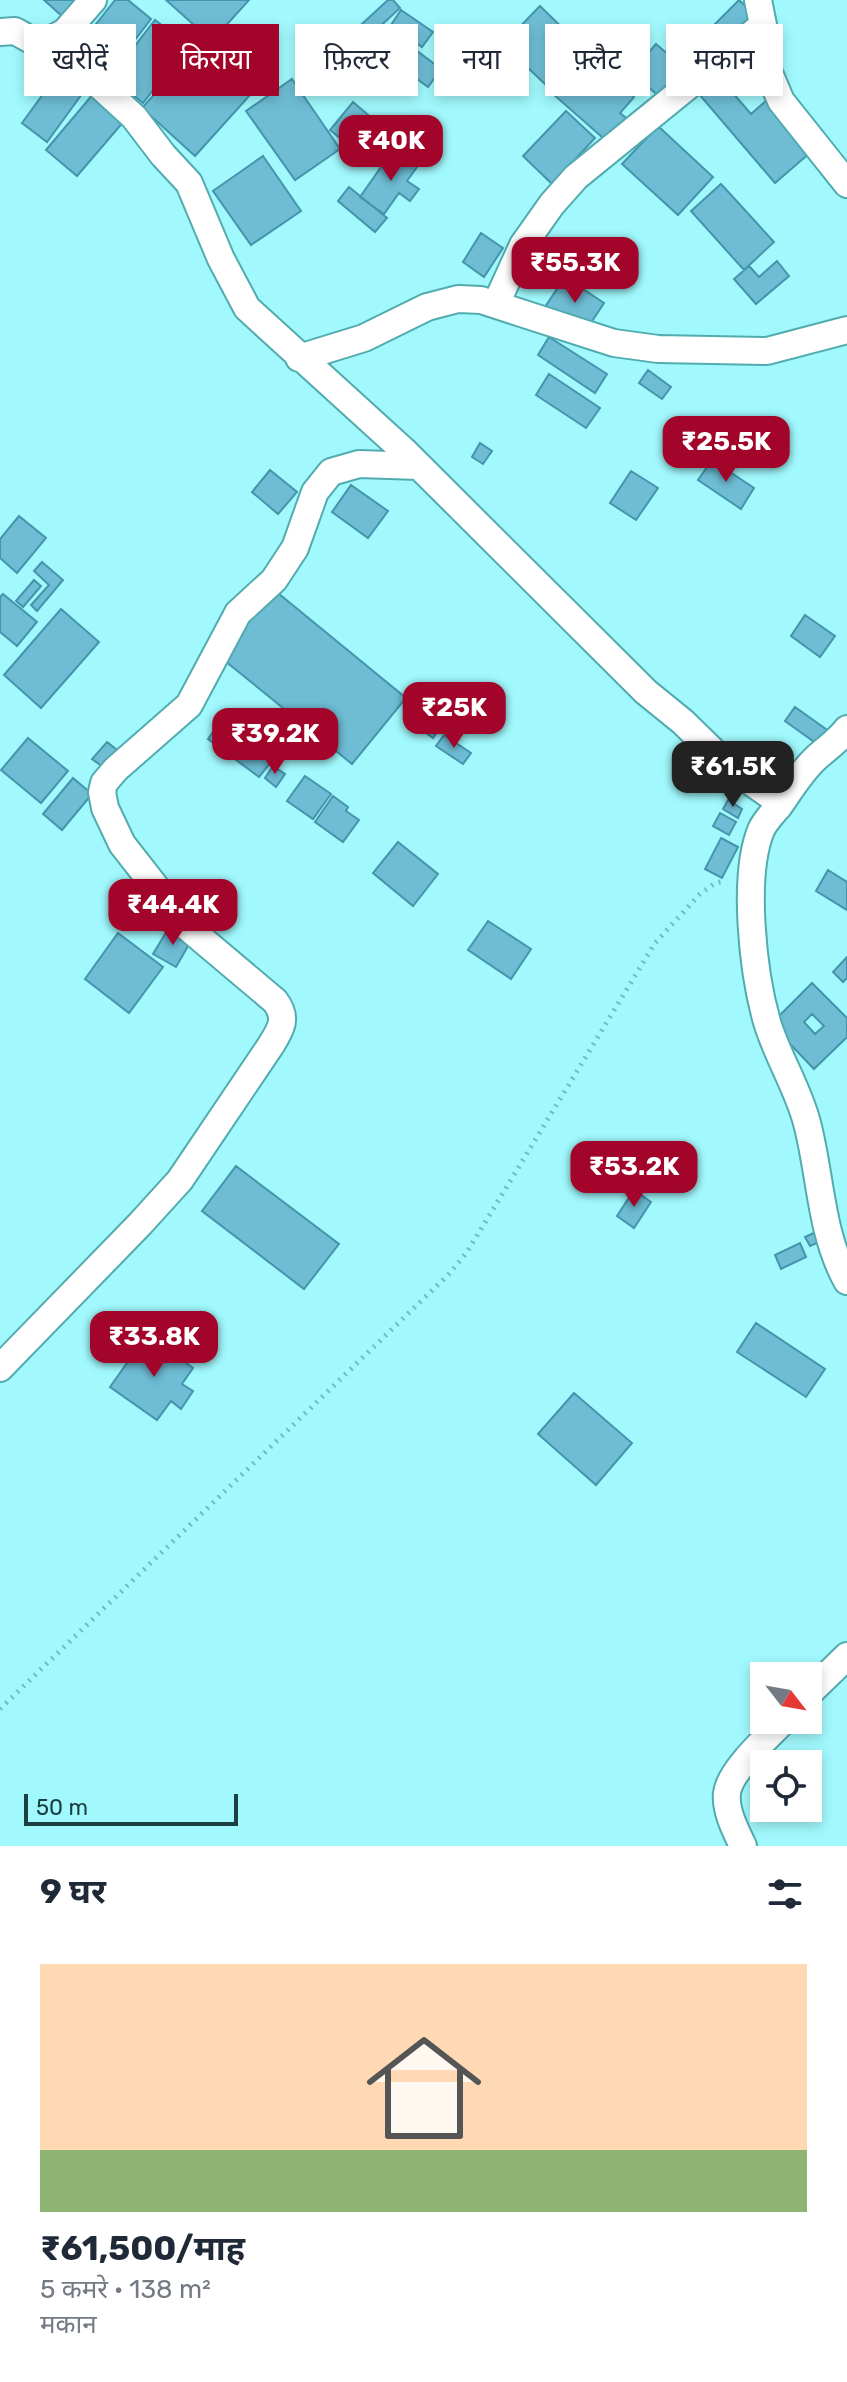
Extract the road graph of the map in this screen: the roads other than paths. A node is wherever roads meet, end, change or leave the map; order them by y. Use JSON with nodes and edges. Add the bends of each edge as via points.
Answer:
{"nodes":[{"id":1,"x":93,"y":0,"type":"edge"},
{"id":2,"x":760,"y":12,"type":"edge"},
{"id":3,"x":72,"y":24,"type":"edge"},
{"id":4,"x":0,"y":32,"type":"edge"},
{"id":5,"x":24,"y":36,"type":"edge"},
{"id":6,"x":111,"y":96,"type":"edge"},
{"id":7,"x":847,"y":184,"type":"edge"},
{"id":8,"x":496,"y":304,"type":"junction"},
{"id":9,"x":847,"y":330,"type":"edge"},
{"id":10,"x":299,"y":358,"type":"junction"},
{"id":11,"x":419,"y":466,"type":"junction"},
{"id":12,"x":847,"y":729,"type":"edge"},
{"id":13,"x":781,"y":803,"type":"junction"},
{"id":14,"x":847,"y":1281,"type":"edge"},
{"id":15,"x":0,"y":1368,"type":"edge"},
{"id":16,"x":847,"y":1656,"type":"edge"},
{"id":17,"x":822,"y":1680,"type":"edge"},
{"id":18,"x":771,"y":1734,"type":"edge"},
{"id":19,"x":743,"y":1846,"type":"edge"}],
"edges":[{"from":1,"to":3,"type":"street"},
{"from":2,"to":7,"type":"street","via":[[764,61],[781,101]]},
{"from":2,"to":8,"type":"street","via":[[576,177],[523,245]]},
{"from":4,"to":5,"type":"street"},
{"from":6,"to":10,"type":"street","via":[[189,183],[247,308]]},
{"from":8,"to":9,"type":"street","via":[[614,343],[658,349],[767,351]]},
{"from":8,"to":10,"type":"street","via":[[458,299],[427,307],[364,338]]},
{"from":10,"to":11,"type":"street"},
{"from":11,"to":13,"type":"street","via":[[646,692],[727,765]]},
{"from":11,"to":15,"type":"street","via":[[359,464],[331,472],[315,492],[295,548],[274,580],[238,613],[189,705],[104,783],[105,808],[122,844],[186,926],[275,1001],[283,1018],[271,1045],[180,1180]]},
{"from":12,"to":13,"type":"street","via":[[796,779]]},
{"from":13,"to":14,"type":"street","via":[[762,828],[753,862],[752,928],[759,982],[767,1022],[806,1118],[829,1238]]},
{"from":16,"to":17,"type":"street"},
{"from":18,"to":19,"type":"street","via":[[729,1784],[729,1812]]}]}
